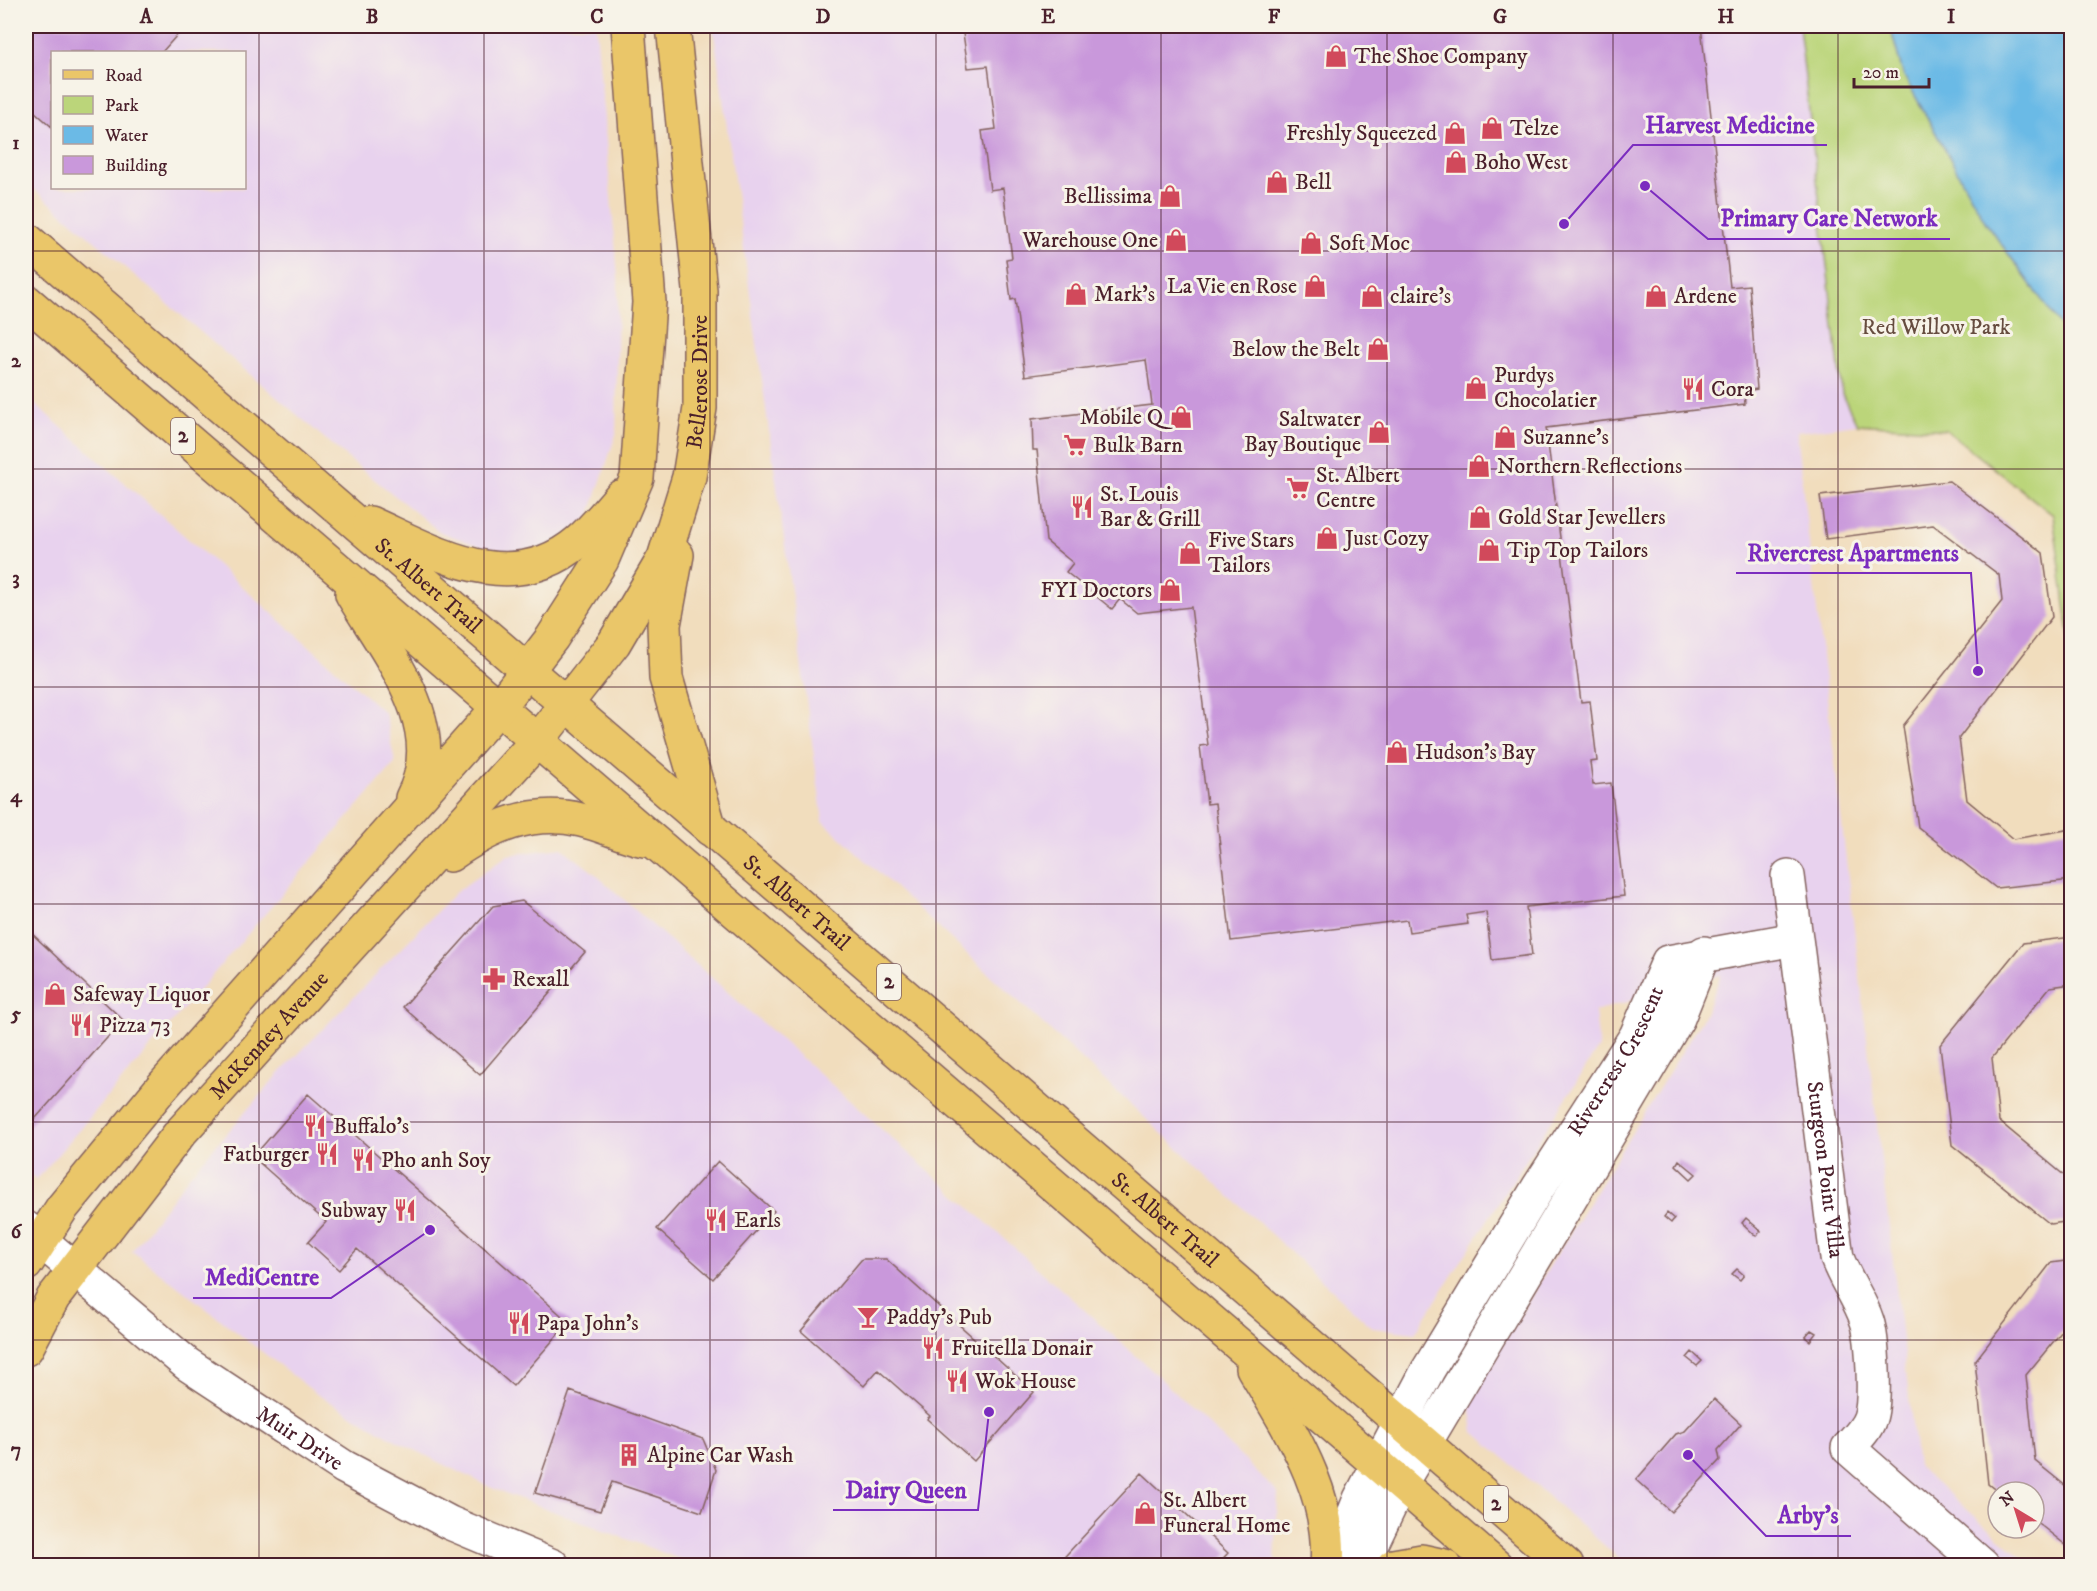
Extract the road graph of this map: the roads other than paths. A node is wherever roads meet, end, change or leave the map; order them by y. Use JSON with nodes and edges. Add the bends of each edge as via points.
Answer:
{"nodes":[{"id":1,"x":628,"y":26,"type":"edge"},
{"id":2,"x":673,"y":26,"type":"edge"},
{"id":3,"x":26,"y":239,"type":"edge"},
{"id":4,"x":26,"y":301,"type":"edge"},
{"id":5,"x":690,"y":477,"type":"junction"},
{"id":6,"x":637,"y":478,"type":"junction"},
{"id":7,"x":337,"y":507,"type":"junction"},
{"id":8,"x":339,"y":572,"type":"junction"},
{"id":9,"x":526,"y":670,"type":"junction"},
{"id":10,"x":565,"y":704,"type":"junction"},
{"id":11,"x":499,"y":707,"type":"junction"},
{"id":12,"x":537,"y":741,"type":"junction"},
{"id":13,"x":401,"y":818,"type":"junction"},
{"id":14,"x":710,"y":829,"type":"junction"},
{"id":15,"x":657,"y":843,"type":"junction"},
{"id":16,"x":1788,"y":876,"type":"dead end"},
{"id":17,"x":406,"y":886,"type":"junction"},
{"id":18,"x":1795,"y":939,"type":"junction"},
{"id":19,"x":1704,"y":953,"type":"junction"},
{"id":20,"x":1538,"y":1188,"type":"junction"},
{"id":21,"x":1573,"y":1193,"type":"junction"},
{"id":22,"x":31,"y":1245,"type":"edge"},
{"id":23,"x":74,"y":1270,"type":"junction"},
{"id":24,"x":1238,"y":1343,"type":"junction"},
{"id":25,"x":26,"y":1349,"type":"edge"},
{"id":26,"x":1400,"y":1421,"type":"junction"},
{"id":27,"x":1425,"y":1442,"type":"junction"},
{"id":28,"x":1389,"y":1473,"type":"junction"},
{"id":29,"x":554,"y":1566,"type":"edge"},
{"id":30,"x":1327,"y":1566,"type":"edge"},
{"id":31,"x":1333,"y":1566,"type":"edge"},
{"id":32,"x":1361,"y":1566,"type":"edge"},
{"id":33,"x":1393,"y":1566,"type":"edge"},
{"id":34,"x":1445,"y":1566,"type":"edge"},
{"id":35,"x":1496,"y":1566,"type":"edge"},
{"id":36,"x":1567,"y":1566,"type":"edge"},
{"id":37,"x":1983,"y":1566,"type":"edge"}],
"edges":[{"from":1,"to":6,"type":"main road","via":[[649,302]]},
{"from":2,"to":5,"type":"main road","name":"Bellerose Drive","via":[[700,290],[700,408]]},
{"from":3,"to":7,"type":"main road","name":"St. Albert Trail","number":"2"},
{"from":4,"to":8,"type":"main road","name":"St. Albert Trail","number":"2"},
{"from":5,"to":10,"type":"main road","name":"Bellerose Drive","via":[[664,558],[615,643]]},
{"from":5,"to":14,"type":"main road","via":[[667,600],[664,650],[670,697]]},
{"from":6,"to":7,"type":"main road","via":[[577,542],[560,554],[519,567],[498,569],[457,562]]},
{"from":6,"to":9,"type":"main road","via":[[602,560],[552,638]]},
{"from":7,"to":9,"type":"main road","name":"St. Albert Trail","number":"2"},
{"from":8,"to":11,"type":"main road","name":"St. Albert Trail","number":"2"},
{"from":8,"to":13,"type":"main road","via":[[407,687],[422,726],[425,762]]},
{"from":9,"to":10,"type":"main road","name":"St. Albert Trail","number":"2"},
{"from":9,"to":11,"type":"main road","name":"McKenney Avenue"},
{"from":10,"to":12,"type":"main road","name":"Bellerose Drive"},
{"from":10,"to":14,"type":"main road","name":"St. Albert Trail","number":"2"},
{"from":11,"to":12,"type":"main road","name":"St. Albert Trail","number":"2"},
{"from":11,"to":13,"type":"main road","name":"McKenney Avenue"},
{"from":12,"to":15,"type":"main road","name":"St. Albert Trail","number":"2"},
{"from":12,"to":17,"type":"main road","name":"McKenney Avenue"},
{"from":13,"to":22,"type":"main road","name":"McKenney Avenue","via":[[280,951]]},
{"from":14,"to":26,"type":"main road","name":"St. Albert Trail","number":"2"},
{"from":15,"to":17,"type":"main road","via":[[580,820],[541,815],[494,828]]},
{"from":15,"to":24,"type":"main road","name":"St. Albert Trail","number":"2"},
{"from":16,"to":18,"type":"street","name":"Sturgeon Point Villa"},
{"from":17,"to":23,"type":"main road","name":"McKenney Avenue","via":[[180,1133]]},
{"from":18,"to":19,"type":"street","name":"Rivercrest Crescent"},
{"from":18,"to":37,"type":"street","name":"Sturgeon Point Villa","via":[[1837,1258],[1867,1320],[1873,1361],[1871,1417],[1848,1448]]},
{"from":19,"to":20,"type":"street","name":"Rivercrest Crescent","via":[[1668,962],[1636,1036]]},
{"from":19,"to":21,"type":"street","name":"Rivercrest Crescent","via":[[1678,1018]]},
{"from":20,"to":21,"type":"street"},
{"from":20,"to":26,"type":"street","name":"Rivercrest Crescent"},
{"from":21,"to":27,"type":"street","name":"Rivercrest Crescent"},
{"from":22,"to":23,"type":"street","name":"Muir Drive"},
{"from":23,"to":25,"type":"main road","name":"McKenney Avenue","via":[[53,1298]]},
{"from":23,"to":29,"type":"street","name":"Muir Drive","via":[[187,1364],[344,1467],[450,1523]]},
{"from":24,"to":28,"type":"main road","name":"St. Albert Trail","number":"2"},
{"from":24,"to":30,"type":"main road","via":[[1307,1465],[1321,1507]]},
{"from":26,"to":27,"type":"main road","name":"St. Albert Trail","number":"2"},
{"from":26,"to":28,"type":"street","name":"Rivercrest Crescent"},
{"from":27,"to":28,"type":"street","name":"Rivercrest Crescent"},
{"from":27,"to":36,"type":"main road","name":"St. Albert Trail","number":"2"},
{"from":28,"to":31,"type":"street","via":[[1360,1499]]},
{"from":28,"to":32,"type":"street"},
{"from":28,"to":35,"type":"main road","name":"St. Albert Trail","number":"2"},
{"from":33,"to":34,"type":"main road","via":[[1422,1561]]}]}
